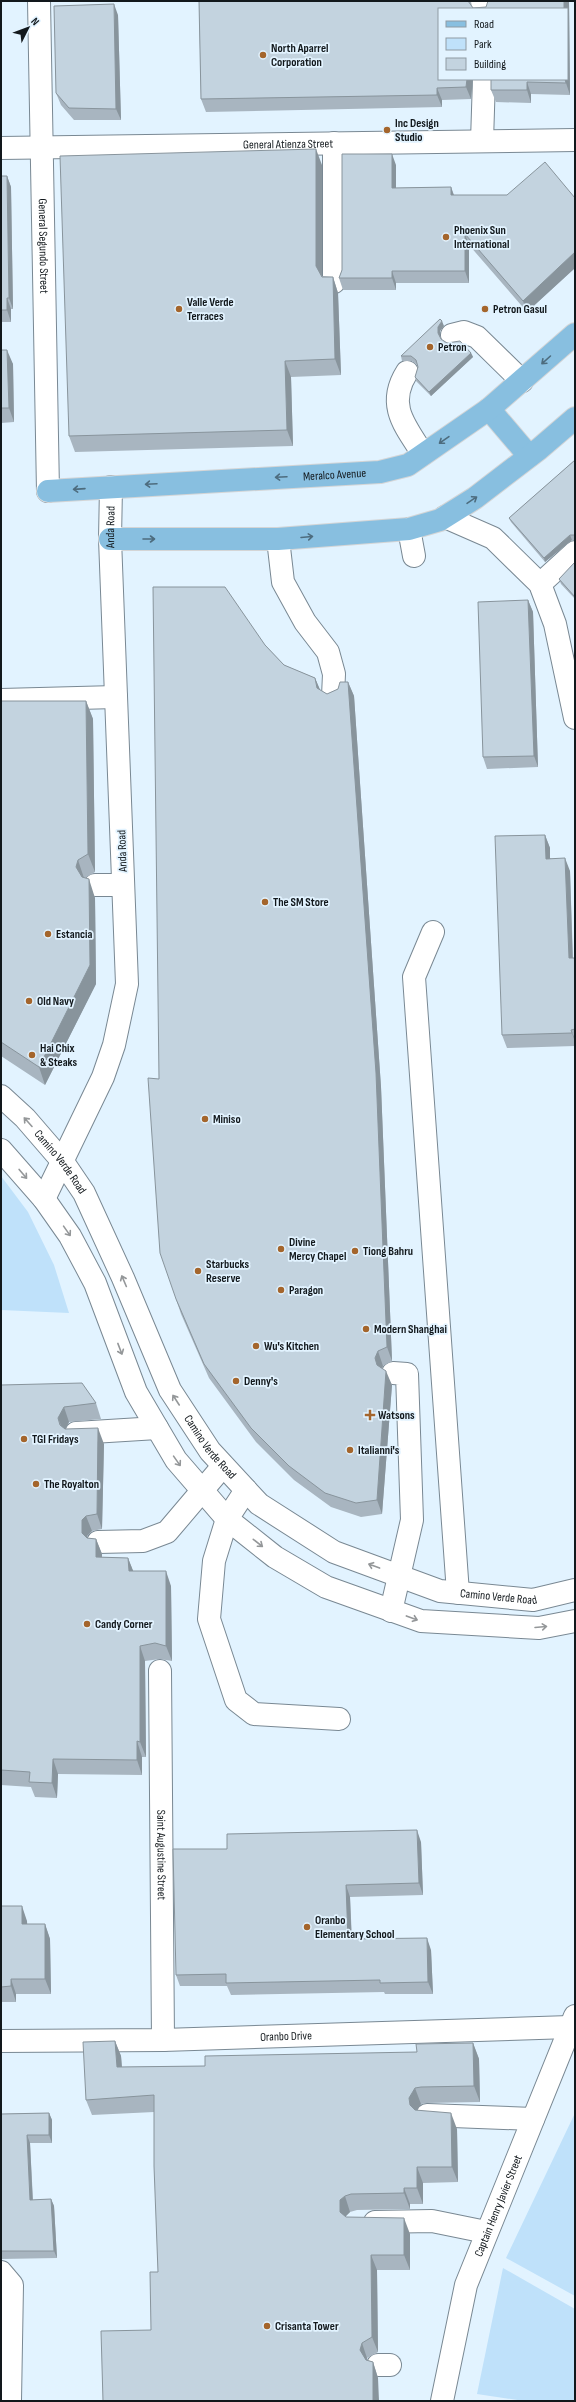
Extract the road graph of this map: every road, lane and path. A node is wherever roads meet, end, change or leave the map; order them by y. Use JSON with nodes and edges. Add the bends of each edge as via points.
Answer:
{"nodes":[{"id":1,"x":39,"y":1,"type":"edge"},
{"id":2,"x":484,"y":80,"type":"edge"},
{"id":3,"x":575,"y":140,"type":"edge"},
{"id":4,"x":482,"y":141,"type":"junction"},
{"id":5,"x":334,"y":143,"type":"junction"},
{"id":6,"x":1,"y":148,"type":"edge"},
{"id":7,"x":41,"y":148,"type":"junction"},
{"id":8,"x":334,"y":282,"type":"edge"},
{"id":9,"x":575,"y":334,"type":"edge"},
{"id":10,"x":452,"y":335,"type":"dead end"},
{"id":11,"x":408,"y":372,"type":"dead end"},
{"id":12,"x":522,"y":381,"type":"junction"},
{"id":13,"x":489,"y":409,"type":"junction"},
{"id":14,"x":575,"y":418,"type":"edge"},
{"id":15,"x":423,"y":454,"type":"junction"},
{"id":16,"x":529,"y":456,"type":"junction"},
{"id":17,"x":110,"y":487,"type":"junction"},
{"id":18,"x":48,"y":491,"type":"joint"},
{"id":19,"x":445,"y":517,"type":"junction"},
{"id":20,"x":409,"y":528,"type":"junction"},
{"id":21,"x":110,"y":539,"type":"junction"},
{"id":22,"x":278,"y":539,"type":"junction"},
{"id":23,"x":575,"y":552,"type":"edge"},
{"id":24,"x":414,"y":556,"type":"dead end"},
{"id":25,"x":540,"y":584,"type":"junction"},
{"id":26,"x":333,"y":696,"type":"edge"},
{"id":27,"x":116,"y":697,"type":"junction"},
{"id":28,"x":1,"y":700,"type":"edge"},
{"id":29,"x":575,"y":718,"type":"edge"},
{"id":30,"x":95,"y":884,"type":"dead end"},
{"id":31,"x":123,"y":885,"type":"junction"},
{"id":32,"x":433,"y":932,"type":"dead end"},
{"id":33,"x":1,"y":1096,"type":"edge"},
{"id":34,"x":1,"y":1150,"type":"edge"},
{"id":35,"x":63,"y":1162,"type":"junction"},
{"id":36,"x":44,"y":1199,"type":"junction"},
{"id":37,"x":392,"y":1373,"type":"dead end"},
{"id":38,"x":157,"y":1428,"type":"junction"},
{"id":39,"x":76,"y":1432,"type":"edge"},
{"id":40,"x":223,"y":1466,"type":"junction"},
{"id":41,"x":246,"y":1490,"type":"junction"},
{"id":42,"x":200,"y":1491,"type":"junction"},
{"id":43,"x":227,"y":1520,"type":"junction"},
{"id":44,"x":98,"y":1542,"type":"edge"},
{"id":45,"x":400,"y":1575,"type":"junction"},
{"id":46,"x":575,"y":1590,"type":"edge"},
{"id":47,"x":458,"y":1593,"type":"junction"},
{"id":48,"x":391,"y":1611,"type":"junction"},
{"id":49,"x":575,"y":1621,"type":"edge"},
{"id":50,"x":160,"y":1671,"type":"dead end"},
{"id":51,"x":338,"y":1719,"type":"dead end"},
{"id":52,"x":573,"y":2022,"type":"edge"},
{"id":53,"x":163,"y":2040,"type":"junction"},
{"id":54,"x":1,"y":2041,"type":"edge"},
{"id":55,"x":427,"y":2115,"type":"edge"},
{"id":56,"x":533,"y":2119,"type":"junction"},
{"id":57,"x":357,"y":2222,"type":"edge"},
{"id":58,"x":486,"y":2232,"type":"junction"},
{"id":59,"x":1,"y":2272,"type":"edge"},
{"id":60,"x":10,"y":2401,"type":"edge"},
{"id":61,"x":442,"y":2401,"type":"edge"}],
"edges":[{"from":1,"to":7,"type":"street","name":"General Segundo Street"},
{"from":2,"to":4,"type":"street"},
{"from":3,"to":4,"type":"street","name":"General Atienza Street"},
{"from":4,"to":5,"type":"street","name":"General Atienza Street"},
{"from":5,"to":7,"type":"street","name":"General Atienza Street"},
{"from":5,"to":8,"type":"street"},
{"from":6,"to":7,"type":"street","name":"General Atienza Street"},
{"from":7,"to":18,"type":"street","name":"General Segundo Street"},
{"from":9,"to":12,"type":"main road","name":"Meralco Avenue","one_way":true},
{"from":10,"to":12,"type":"street","via":[[464,332],[477,337]]},
{"from":11,"to":15,"type":"street","via":[[398,390],[400,419]]},
{"from":12,"to":13,"type":"main road","name":"Meralco Avenue"},
{"from":13,"to":15,"type":"main road","name":"Meralco Avenue","one_way":true},
{"from":13,"to":16,"type":"main road"},
{"from":14,"to":16,"type":"main road"},
{"from":15,"to":17,"type":"main road","name":"Meralco Avenue","one_way":true,"via":[[408,465],[380,472]]},
{"from":19,"to":16,"type":"main road","one_way":true,"via":[[475,498]]},
{"from":17,"to":18,"type":"main road","name":"Meralco Avenue","one_way":true},
{"from":17,"to":21,"type":"street","name":"Anda Road"},
{"from":19,"to":20,"type":"main road"},
{"from":19,"to":25,"type":"street","via":[[493,538]]},
{"from":22,"to":20,"type":"main road","one_way":true},
{"from":20,"to":24,"type":"street"},
{"from":21,"to":22,"type":"main road","one_way":true},
{"from":21,"to":27,"type":"street","name":"Anda Road"},
{"from":22,"to":26,"type":"street","via":[[283,582],[305,622],[328,652],[334,674]]},
{"from":23,"to":25,"type":"street"},
{"from":25,"to":29,"type":"street","via":[[555,624]]},
{"from":27,"to":28,"type":"street"},
{"from":27,"to":31,"type":"street","name":"Anda Road"},
{"from":30,"to":31,"type":"street"},
{"from":31,"to":35,"type":"street","name":"Anda Road","via":[[127,984],[114,1045],[103,1077]]},
{"from":32,"to":47,"type":"street","via":[[414,977]]},
{"from":35,"to":33,"type":"street","name":"Camino Verde Road","one_way":true,"via":[[25,1118]]},
{"from":34,"to":36,"type":"street","one_way":true},
{"from":35,"to":36,"type":"street","name":"Anda Road"},
{"from":40,"to":35,"type":"street","name":"Camino Verde Road","one_way":true,"via":[[210,1451],[170,1390],[124,1278],[84,1193]]},
{"from":36,"to":38,"type":"street","one_way":true,"via":[[70,1236],[95,1283],[136,1392]]},
{"from":37,"to":45,"type":"street","via":[[407,1374],[412,1520]]},
{"from":38,"to":39,"type":"street"},
{"from":38,"to":42,"type":"street","one_way":true,"via":[[176,1460]]},
{"from":40,"to":41,"type":"street","name":"Camino Verde Road"},
{"from":40,"to":42,"type":"street"},
{"from":41,"to":43,"type":"street"},
{"from":45,"to":41,"type":"street","name":"Camino Verde Road","one_way":true,"via":[[334,1552],[259,1504]]},
{"from":42,"to":43,"type":"street"},
{"from":42,"to":44,"type":"street","via":[[167,1532],[143,1541]]},
{"from":43,"to":48,"type":"street","one_way":true,"via":[[276,1557],[326,1587]]},
{"from":43,"to":51,"type":"street","via":[[214,1561],[210,1619],[236,1700],[254,1714]]},
{"from":45,"to":47,"type":"street","name":"Camino Verde Road","via":[[440,1591]]},
{"from":45,"to":48,"type":"street"},
{"from":46,"to":47,"type":"street","name":"Camino Verde Road","via":[[533,1600]]},
{"from":48,"to":49,"type":"street","one_way":true,"via":[[421,1622],[539,1628]]},
{"from":50,"to":53,"type":"street","name":"Saint Augustine Street"},
{"from":52,"to":53,"type":"street","name":"Oranbo Drive"},
{"from":52,"to":56,"type":"street","name":"Captain Henry Javier Street"},
{"from":53,"to":54,"type":"street","name":"Oranbo Drive"},
{"from":55,"to":56,"type":"street"},
{"from":56,"to":58,"type":"street","name":"Captain Henry Javier Street"},
{"from":57,"to":58,"type":"street","via":[[432,2221]]},
{"from":58,"to":61,"type":"street","name":"Captain Henry Javier Street","via":[[466,2285]]},
{"from":59,"to":60,"type":"street","via":[[12,2285]]}]}
